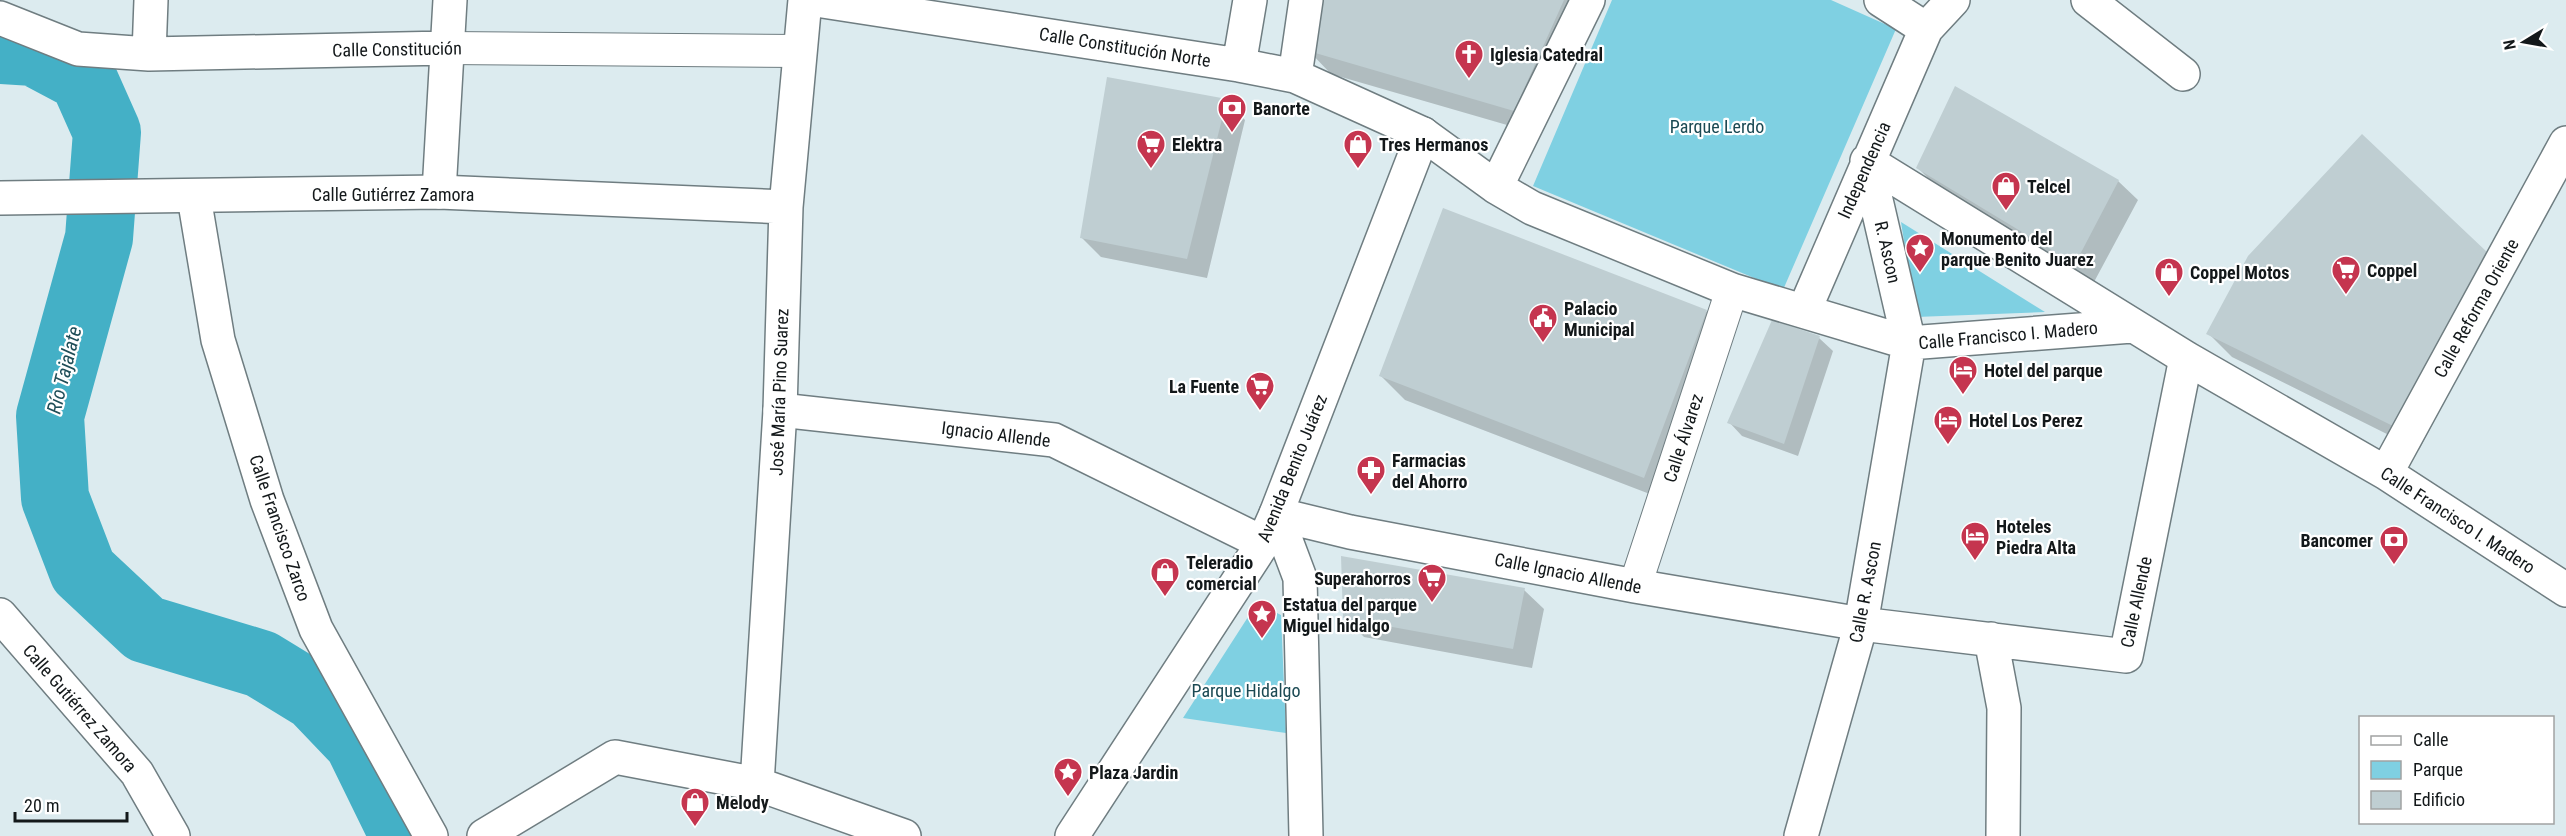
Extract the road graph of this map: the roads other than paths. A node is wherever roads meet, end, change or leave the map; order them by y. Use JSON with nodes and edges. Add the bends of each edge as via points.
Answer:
{"nodes":[{"id":1,"x":151,"y":0,"type":"edge"},
{"id":2,"x":450,"y":0,"type":"edge"},
{"id":3,"x":805,"y":0,"type":"edge"},
{"id":4,"x":816,"y":0,"type":"edge"},
{"id":5,"x":1250,"y":0,"type":"edge"},
{"id":6,"x":1306,"y":0,"type":"edge"},
{"id":7,"x":1588,"y":0,"type":"edge"},
{"id":8,"x":1881,"y":0,"type":"edge"},
{"id":9,"x":1953,"y":0,"type":"edge"},
{"id":10,"x":2088,"y":0,"type":"edge"},
{"id":11,"x":0,"y":18,"type":"edge"},
{"id":12,"x":1926,"y":29,"type":"junction"},
{"id":13,"x":447,"y":48,"type":"junction"},
{"id":14,"x":800,"y":51,"type":"junction"},
{"id":15,"x":149,"y":54,"type":"junction"},
{"id":16,"x":1239,"y":65,"type":"junction"},
{"id":17,"x":2183,"y":74,"type":"dead end"},
{"id":18,"x":1295,"y":76,"type":"junction"},
{"id":19,"x":1423,"y":134,"type":"junction"},
{"id":20,"x":2566,"y":143,"type":"edge"},
{"id":21,"x":1867,"y":161,"type":"junction"},
{"id":22,"x":1496,"y":187,"type":"junction"},
{"id":23,"x":439,"y":192,"type":"junction"},
{"id":24,"x":194,"y":197,"type":"junction"},
{"id":25,"x":0,"y":198,"type":"edge"},
{"id":26,"x":786,"y":207,"type":"junction"},
{"id":27,"x":1732,"y":290,"type":"junction"},
{"id":28,"x":1803,"y":311,"type":"junction"},
{"id":29,"x":2132,"y":326,"type":"junction"},
{"id":30,"x":1909,"y":343,"type":"junction"},
{"id":31,"x":2187,"y":358,"type":"junction"},
{"id":32,"x":780,"y":410,"type":"junction"},
{"id":33,"x":2386,"y":473,"type":"junction"},
{"id":34,"x":1269,"y":528,"type":"junction"},
{"id":35,"x":1635,"y":586,"type":"junction"},
{"id":36,"x":2566,"y":590,"type":"edge"},
{"id":37,"x":0,"y":615,"type":"edge"},
{"id":38,"x":1860,"y":624,"type":"junction"},
{"id":39,"x":1991,"y":639,"type":"junction"},
{"id":40,"x":757,"y":784,"type":"junction"},
{"id":41,"x":173,"y":836,"type":"edge"},
{"id":42,"x":431,"y":836,"type":"edge"},
{"id":43,"x":484,"y":836,"type":"edge"},
{"id":44,"x":904,"y":836,"type":"edge"},
{"id":45,"x":1072,"y":836,"type":"edge"},
{"id":46,"x":1306,"y":836,"type":"edge"},
{"id":47,"x":1801,"y":836,"type":"edge"},
{"id":48,"x":2003,"y":836,"type":"edge"}],
"edges":[{"from":1,"to":15,"type":"street"},
{"from":2,"to":13,"type":"street"},
{"from":3,"to":14,"type":"street","name":"José María Pino Suarez"},
{"from":4,"to":16,"type":"street","name":"Calle Constitución Norte"},
{"from":5,"to":16,"type":"street"},
{"from":6,"to":18,"type":"street"},
{"from":7,"to":22,"type":"street"},
{"from":8,"to":12,"type":"street"},
{"from":9,"to":12,"type":"street","name":"Independencia"},
{"from":10,"to":17,"type":"street"},
{"from":11,"to":15,"type":"street","name":"Calle Constitución","via":[[78,49]]},
{"from":12,"to":21,"type":"street","name":"Independencia"},
{"from":13,"to":14,"type":"street","name":"Calle Constitución"},
{"from":13,"to":15,"type":"street","name":"Calle Constitución"},
{"from":13,"to":23,"type":"street"},
{"from":14,"to":26,"type":"street","name":"José María Pino Suarez"},
{"from":16,"to":18,"type":"street","name":"Calle Constitución Norte"},
{"from":18,"to":19,"type":"street","name":"Calle Constitución Norte"},
{"from":19,"to":22,"type":"street","name":"Calle Francisco I. Madero"},
{"from":19,"to":34,"type":"street","name":"Avenida Benito Juárez"},
{"from":20,"to":33,"type":"street","name":"Calle Reforma Oriente"},
{"from":21,"to":28,"type":"street","name":"Independencia"},
{"from":21,"to":29,"type":"street"},
{"from":21,"to":30,"type":"street","name":"R. Ascon"},
{"from":22,"to":27,"type":"street","name":"Calle Francisco I. Madero","via":[[1533,207]]},
{"from":23,"to":24,"type":"street","name":"Calle Gutiérrez Zamora"},
{"from":23,"to":26,"type":"street","name":"Calle Gutiérrez Zamora"},
{"from":24,"to":25,"type":"street","name":"Calle Gutiérrez Zamora"},
{"from":24,"to":42,"type":"street","name":"Calle Francisco Zarco","via":[[218,340],[267,500],[316,629]]},
{"from":26,"to":32,"type":"street","name":"José María Pino Suarez"},
{"from":27,"to":28,"type":"street","name":"Calle Francisco I. Madero"},
{"from":27,"to":35,"type":"street","name":"Calle Álvarez"},
{"from":28,"to":30,"type":"street","name":"Calle Francisco I. Madero"},
{"from":29,"to":30,"type":"street","name":"Calle Francisco I. Madero"},
{"from":29,"to":31,"type":"street","name":"Calle Francisco I. Madero"},
{"from":30,"to":38,"type":"street","name":"Calle R. Ascon"},
{"from":31,"to":33,"type":"street","name":"Calle Francisco I. Madero"},
{"from":31,"to":39,"type":"street","name":"Calle Allende","via":[[2126,656]]},
{"from":32,"to":34,"type":"street","name":"Ignacio Allende","via":[[1054,440]]},
{"from":32,"to":40,"type":"street","name":"José María Pino Suarez"},
{"from":33,"to":36,"type":"street","name":"Calle Francisco I. Madero"},
{"from":34,"to":35,"type":"street","name":"Calle Ignacio Allende","via":[[1350,532]]},
{"from":34,"to":45,"type":"street","name":"Avenida Benito Juárez"},
{"from":34,"to":46,"type":"street","via":[[1300,578]]},
{"from":35,"to":38,"type":"street","name":"Calle Ignacio Allende"},
{"from":37,"to":41,"type":"street","name":"Calle Gutiérrez Zamora","via":[[137,773]]},
{"from":38,"to":39,"type":"street","name":"Calle Allende"},
{"from":38,"to":47,"type":"street","name":"Calle R. Ascon"},
{"from":39,"to":48,"type":"street","via":[[2004,708]]},
{"from":40,"to":43,"type":"street","via":[[615,757]]},
{"from":40,"to":44,"type":"street"}]}
